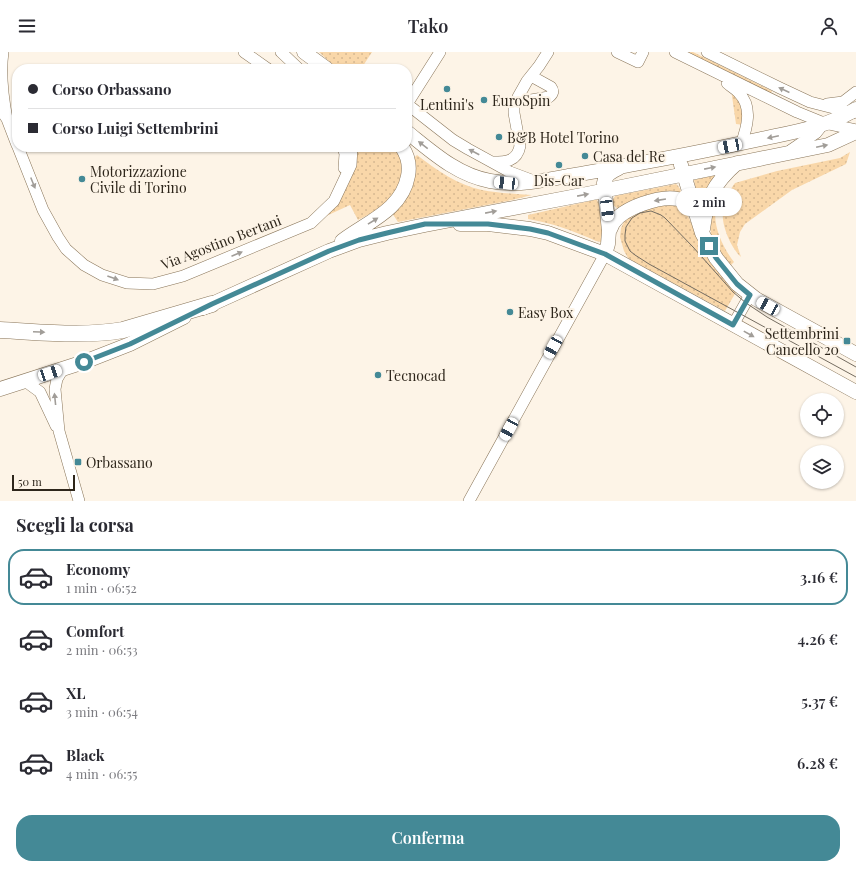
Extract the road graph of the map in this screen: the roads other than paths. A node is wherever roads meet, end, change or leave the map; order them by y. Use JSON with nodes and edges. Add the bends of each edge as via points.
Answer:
{"nodes":[{"id":1,"x":3,"y":52,"type":"edge"},
{"id":2,"x":244,"y":52,"type":"edge"},
{"id":3,"x":281,"y":52,"type":"edge"},
{"id":4,"x":297,"y":52,"type":"edge"},
{"id":5,"x":440,"y":52,"type":"edge"},
{"id":6,"x":548,"y":52,"type":"edge"},
{"id":7,"x":617,"y":52,"type":"edge"},
{"id":8,"x":643,"y":52,"type":"edge"},
{"id":9,"x":675,"y":52,"type":"edge"},
{"id":10,"x":707,"y":52,"type":"edge"},
{"id":11,"x":311,"y":58,"type":"edge"},
{"id":12,"x":261,"y":64,"type":"edge"},
{"id":13,"x":294,"y":64,"type":"edge"},
{"id":14,"x":320,"y":64,"type":"edge"},
{"id":15,"x":715,"y":72,"type":"junction"},
{"id":16,"x":531,"y":76,"type":"junction"},
{"id":17,"x":856,"y":92,"type":"edge"},
{"id":18,"x":412,"y":96,"type":"edge"},
{"id":19,"x":518,"y":97,"type":"junction"},
{"id":20,"x":815,"y":103,"type":"junction"},
{"id":21,"x":412,"y":108,"type":"edge"},
{"id":22,"x":0,"y":110,"type":"edge"},
{"id":23,"x":854,"y":112,"type":"edge"},
{"id":24,"x":6,"y":120,"type":"junction"},
{"id":25,"x":824,"y":123,"type":"junction"},
{"id":26,"x":856,"y":131,"type":"edge"},
{"id":27,"x":12,"y":133,"type":"edge"},
{"id":28,"x":412,"y":136,"type":"edge"},
{"id":29,"x":741,"y":144,"type":"junction"},
{"id":30,"x":20,"y":152,"type":"edge"},
{"id":31,"x":344,"y":152,"type":"edge"},
{"id":32,"x":352,"y":152,"type":"edge"},
{"id":33,"x":404,"y":152,"type":"edge"},
{"id":34,"x":786,"y":153,"type":"junction"},
{"id":35,"x":678,"y":156,"type":"junction"},
{"id":36,"x":492,"y":162,"type":"junction"},
{"id":37,"x":737,"y":163,"type":"junction"},
{"id":38,"x":623,"y":166,"type":"junction"},
{"id":39,"x":684,"y":174,"type":"junction"},
{"id":40,"x":344,"y":181,"type":"junction"},
{"id":41,"x":535,"y":182,"type":"junction"},
{"id":42,"x":604,"y":191,"type":"junction"},
{"id":43,"x":695,"y":212,"type":"junction"},
{"id":44,"x":425,"y":224,"type":"junction"},
{"id":45,"x":610,"y":231,"type":"junction"},
{"id":46,"x":702,"y":233,"type":"junction"},
{"id":47,"x":329,"y":251,"type":"junction"},
{"id":48,"x":605,"y":254,"type":"junction"},
{"id":49,"x":750,"y":295,"type":"junction"},
{"id":50,"x":212,"y":304,"type":"junction"},
{"id":51,"x":733,"y":325,"type":"junction"},
{"id":52,"x":0,"y":330,"type":"edge"},
{"id":53,"x":856,"y":354,"type":"edge"},
{"id":54,"x":63,"y":369,"type":"junction"},
{"id":55,"x":25,"y":381,"type":"junction"},
{"id":56,"x":0,"y":389,"type":"edge"},
{"id":57,"x":856,"y":392,"type":"edge"},
{"id":58,"x":59,"y":431,"type":"junction"},
{"id":59,"x":79,"y":501,"type":"edge"},
{"id":60,"x":469,"y":501,"type":"edge"}],
"edges":[{"from":1,"to":24,"type":"street","name":"Via Agostino Bertani","via":[[1,78]]},
{"from":2,"to":12,"type":"street"},
{"from":3,"to":13,"type":"street"},
{"from":4,"to":11,"type":"main road"},
{"from":5,"to":18,"type":"street"},
{"from":6,"to":16,"type":"street"},
{"from":7,"to":8,"type":"street","via":[[638,62]]},
{"from":9,"to":15,"type":"street"},
{"from":20,"to":10,"type":"street","one_way":true},
{"from":11,"to":14,"type":"main road"},
{"from":15,"to":25,"type":"street"},
{"from":15,"to":29,"type":"street","via":[[741,94],[746,104],[747,123]]},
{"from":16,"to":19,"type":"street"},
{"from":16,"to":19,"type":"street","via":[[551,87],[551,96],[525,101]]},
{"from":17,"to":20,"type":"street","via":[[843,102]]},
{"from":19,"to":36,"type":"street","via":[[514,113],[519,150],[508,161]]},
{"from":20,"to":23,"type":"street"},
{"from":20,"to":25,"type":"street"},
{"from":36,"to":21,"type":"street","one_way":true,"via":[[453,140]]},
{"from":22,"to":24,"type":"street","name":"Via Agostino Bertani"},
{"from":23,"to":25,"type":"main road"},
{"from":24,"to":27,"type":"street","name":"Via Agostino Bertani"},
{"from":25,"to":26,"type":"street"},
{"from":25,"to":29,"type":"main road","one_way":true,"via":[[810,129]]},
{"from":25,"to":34,"type":"street","via":[[816,133]]},
{"from":34,"to":26,"type":"main road","one_way":true,"via":[[828,145]]},
{"from":41,"to":28,"type":"main road","one_way":true,"via":[[506,183],[475,177],[437,157]]},
{"from":29,"to":35,"type":"main road"},
{"from":30,"to":40,"type":"street","name":"Via Agostino Bertani","one_way":true,"via":[[43,210],[66,249],[84,265],[102,275],[127,283],[153,284],[183,276],[311,223],[334,201]]},
{"from":31,"to":40,"type":"street","name":"Via Agostino Bertani"},
{"from":32,"to":40,"type":"street","name":"Via Agostino Bertani","via":[[351,165]]},
{"from":47,"to":33,"type":"main road","one_way":true,"via":[[380,217],[402,195],[409,173]]},
{"from":34,"to":37,"type":"main road"},
{"from":35,"to":38,"type":"main road"},
{"from":35,"to":39,"type":"main road"},
{"from":36,"to":41,"type":"street"},
{"from":39,"to":37,"type":"main road","one_way":true},
{"from":37,"to":46,"type":"main road","via":[[724,174],[709,198]]},
{"from":38,"to":41,"type":"main road"},
{"from":38,"to":42,"type":"main road","via":[[608,174],[605,178]]},
{"from":39,"to":42,"type":"main road"},
{"from":39,"to":43,"type":"main road"},
{"from":44,"to":42,"type":"main road","one_way":true},
{"from":42,"to":45,"type":"main road"},
{"from":43,"to":45,"type":"main road","one_way":true,"via":[[677,199],[644,203],[619,216]]},
{"from":43,"to":46,"type":"main road"},
{"from":44,"to":47,"type":"main road","via":[[359,240]]},
{"from":44,"to":48,"type":"main road","via":[[488,224],[530,229]]},
{"from":45,"to":48,"type":"main road"},
{"from":46,"to":49,"type":"main road","via":[[716,258],[737,284]]},
{"from":47,"to":50,"type":"main road"},
{"from":48,"to":51,"type":"main road"},
{"from":48,"to":60,"type":"street"},
{"from":49,"to":51,"type":"street"},
{"from":49,"to":53,"type":"main road"},
{"from":52,"to":50,"type":"highway","one_way":true,"via":[[111,332]]},
{"from":50,"to":54,"type":"main road","via":[[130,344]]},
{"from":51,"to":57,"type":"main road","one_way":true},
{"from":54,"to":55,"type":"main road"},
{"from":58,"to":54,"type":"street","one_way":true,"via":[[55,389]]},
{"from":55,"to":56,"type":"main road"},
{"from":55,"to":58,"type":"street","via":[[40,392]]},
{"from":58,"to":59,"type":"street"}]}
